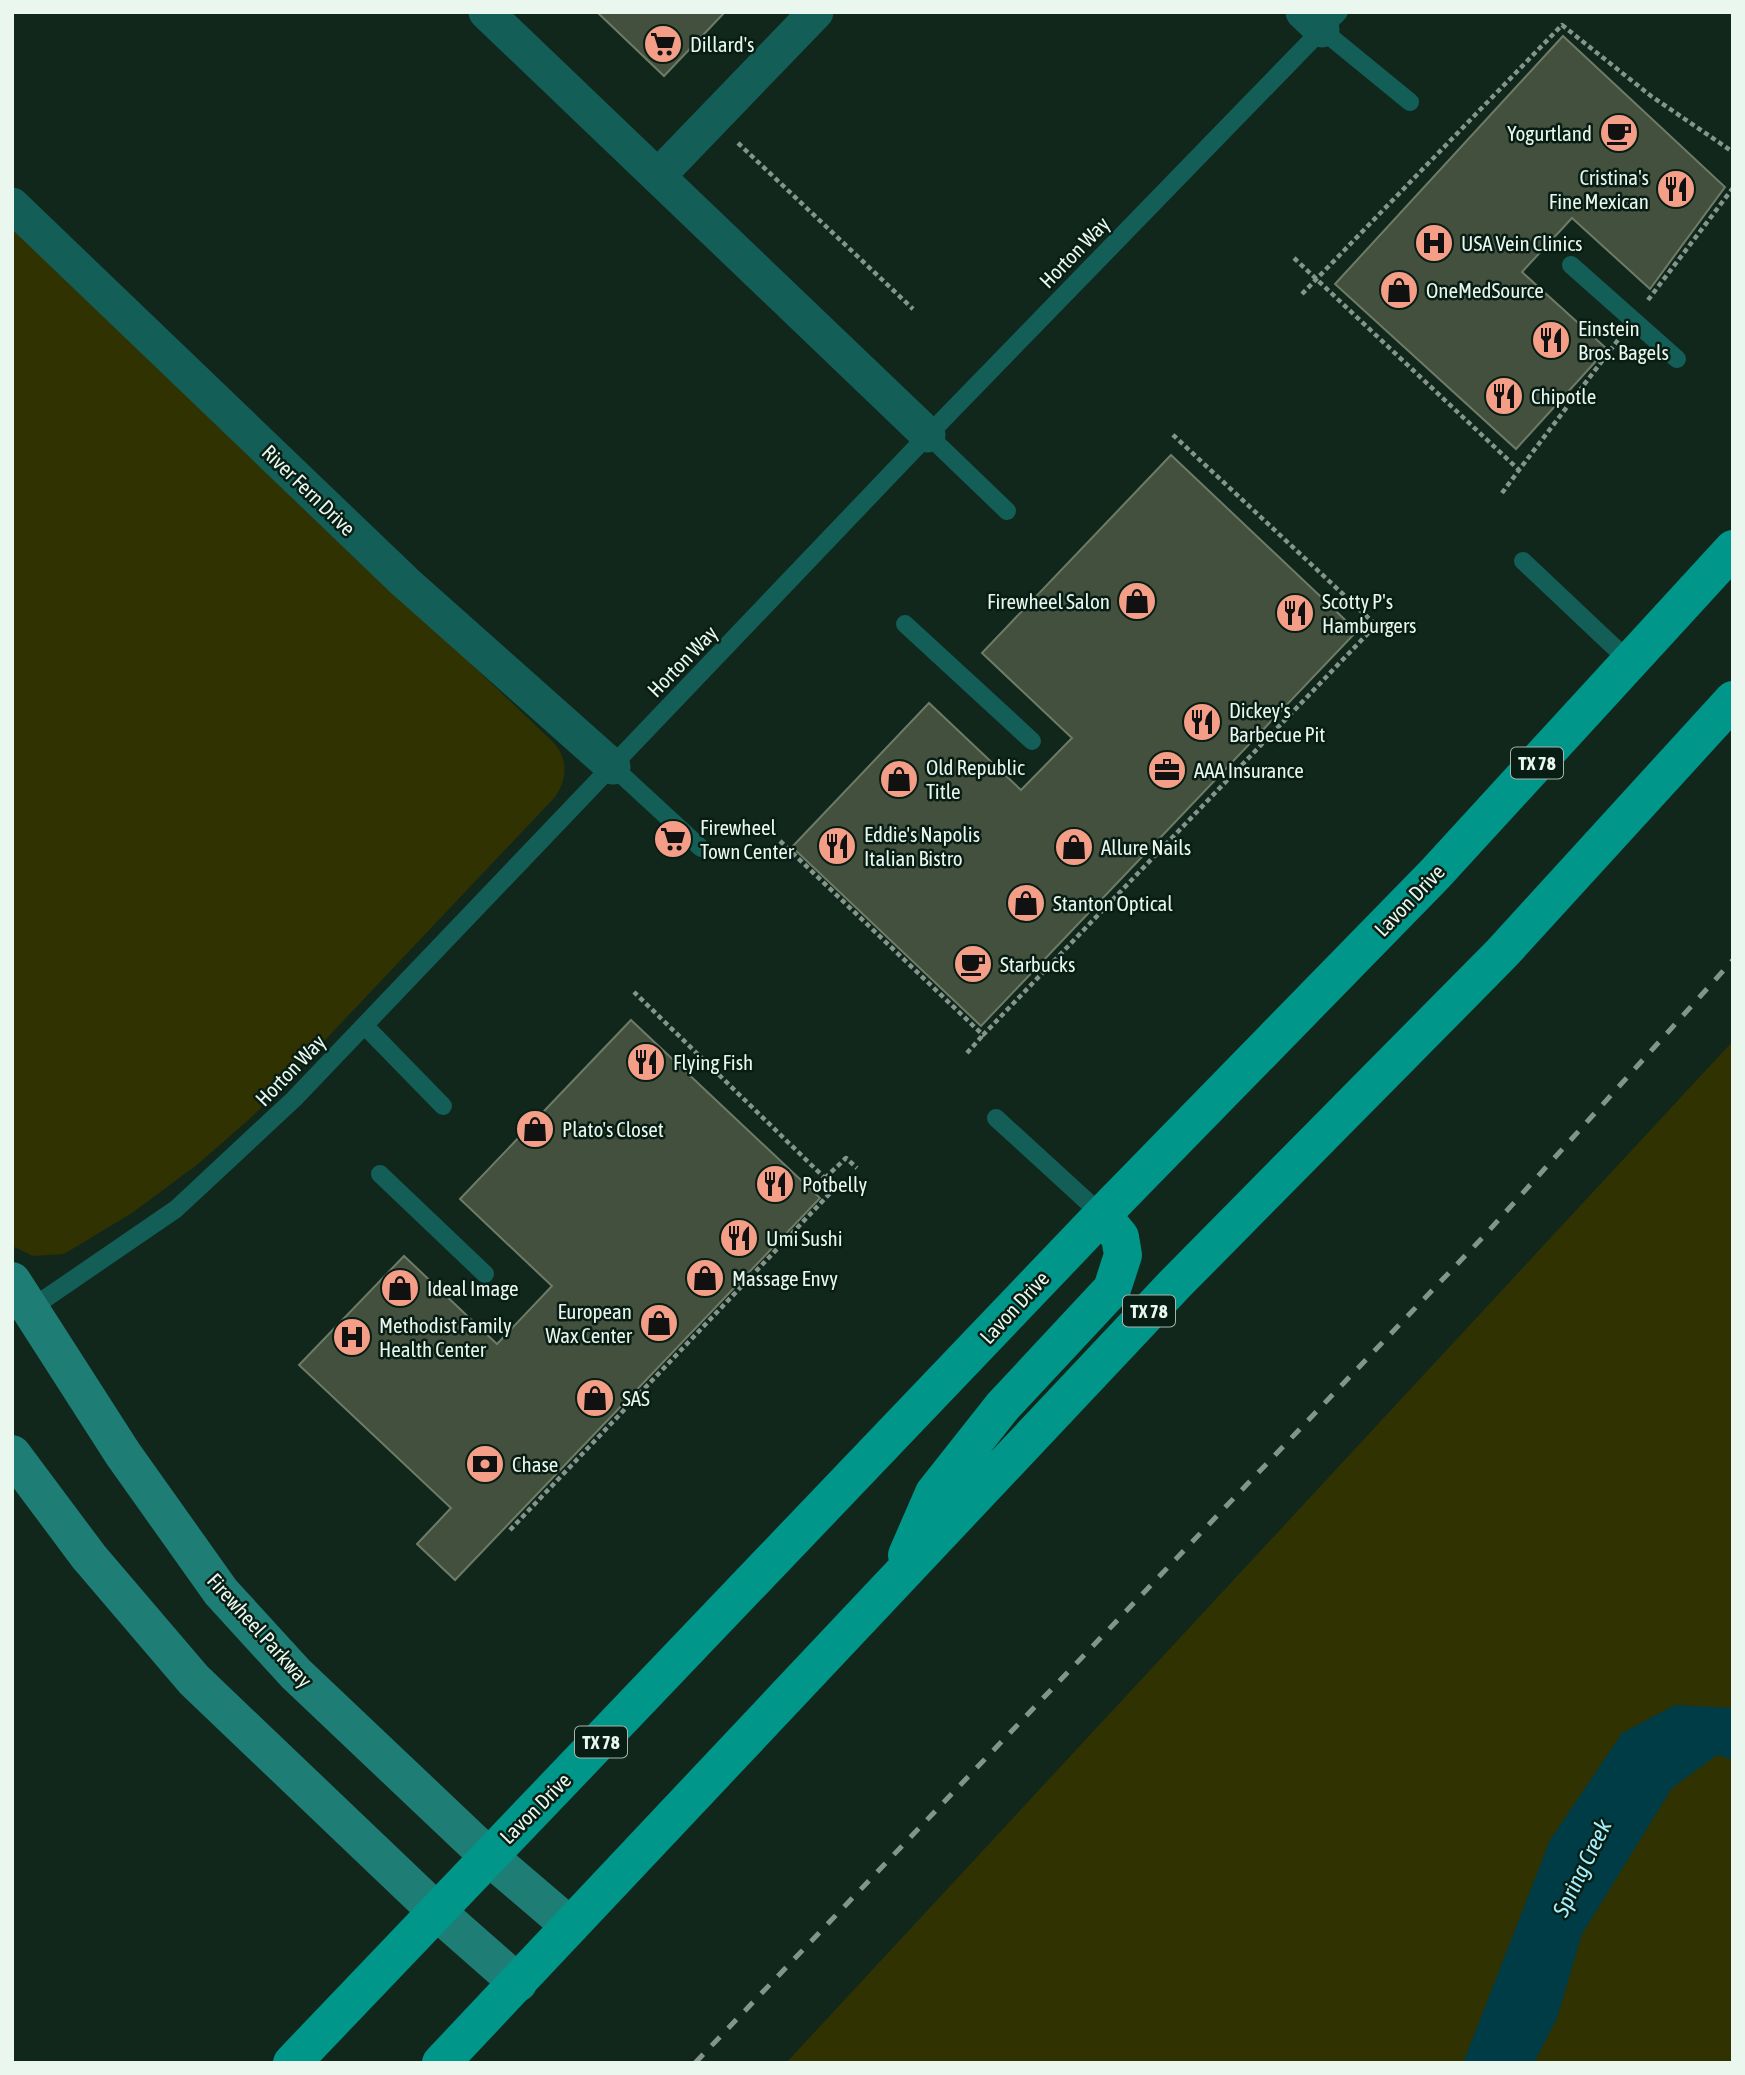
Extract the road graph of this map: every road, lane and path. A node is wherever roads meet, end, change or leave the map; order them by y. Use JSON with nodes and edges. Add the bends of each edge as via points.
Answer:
{"nodes":[{"id":1,"x":486,"y":12,"type":"edge"},
{"id":2,"x":816,"y":12,"type":"edge"},
{"id":3,"x":1321,"y":18,"type":"edge"},
{"id":4,"x":1410,"y":102,"type":"dead end"},
{"id":5,"x":734,"y":140,"type":"dead end"},
{"id":6,"x":1733,"y":152,"type":"edge"},
{"id":7,"x":659,"y":176,"type":"junction"},
{"id":8,"x":1733,"y":188,"type":"edge"},
{"id":9,"x":12,"y":205,"type":"edge"},
{"id":10,"x":1294,"y":258,"type":"dead end"},
{"id":11,"x":1572,"y":265,"type":"dead end"},
{"id":12,"x":1317,"y":280,"type":"junction"},
{"id":13,"x":1302,"y":294,"type":"dead end"},
{"id":14,"x":913,"y":309,"type":"dead end"},
{"id":15,"x":1633,"y":320,"type":"junction"},
{"id":16,"x":1677,"y":359,"type":"dead end"},
{"id":17,"x":1171,"y":433,"type":"dead end"},
{"id":18,"x":928,"y":435,"type":"junction"},
{"id":19,"x":1519,"y":470,"type":"junction"},
{"id":20,"x":1502,"y":493,"type":"dead end"},
{"id":21,"x":1007,"y":511,"type":"dead end"},
{"id":22,"x":1733,"y":549,"type":"edge"},
{"id":23,"x":1523,"y":561,"type":"dead end"},
{"id":24,"x":905,"y":624,"type":"dead end"},
{"id":25,"x":1631,"y":663,"type":"junction"},
{"id":26,"x":1733,"y":700,"type":"edge"},
{"id":27,"x":1032,"y":741,"type":"dead end"},
{"id":28,"x":613,"y":767,"type":"junction"},
{"id":29,"x":780,"y":841,"type":"dead end"},
{"id":30,"x":702,"y":848,"type":"dead end"},
{"id":31,"x":634,"y":992,"type":"dead end"},
{"id":32,"x":365,"y":1026,"type":"junction"},
{"id":33,"x":984,"y":1035,"type":"junction"},
{"id":34,"x":967,"y":1052,"type":"dead end"},
{"id":35,"x":443,"y":1106,"type":"dead end"},
{"id":36,"x":996,"y":1118,"type":"dead end"},
{"id":37,"x":857,"y":1168,"type":"dead end"},
{"id":38,"x":380,"y":1174,"type":"dead end"},
{"id":39,"x":825,"y":1178,"type":"junction"},
{"id":40,"x":1102,"y":1215,"type":"junction"},
{"id":41,"x":485,"y":1274,"type":"dead end"},
{"id":42,"x":18,"y":1302,"type":"edge"},
{"id":43,"x":12,"y":1454,"type":"edge"},
{"id":44,"x":510,"y":1530,"type":"dead end"},
{"id":45,"x":897,"y":1578,"type":"junction"},
{"id":46,"x":488,"y":1856,"type":"junction"},
{"id":47,"x":435,"y":1910,"type":"junction"},
{"id":48,"x":570,"y":1926,"type":"junction"},
{"id":49,"x":518,"y":1983,"type":"junction"},
{"id":50,"x":292,"y":2063,"type":"edge"},
{"id":51,"x":441,"y":2063,"type":"edge"}],
"edges":[{"from":1,"to":7,"type":"street"},
{"from":2,"to":7,"type":"street"},
{"from":3,"to":4,"type":"lane"},
{"from":3,"to":18,"type":"lane","name":"Horton Way"},
{"from":5,"to":14,"type":"path"},
{"from":6,"to":12,"type":"path","via":[[1651,96],[1562,25]]},
{"from":7,"to":18,"type":"street"},
{"from":8,"to":15,"type":"path"},
{"from":9,"to":28,"type":"street","name":"River Fern Drive","via":[[405,582]]},
{"from":10,"to":12,"type":"path"},
{"from":11,"to":15,"type":"lane"},
{"from":12,"to":13,"type":"path"},
{"from":12,"to":19,"type":"path"},
{"from":15,"to":16,"type":"lane"},
{"from":15,"to":19,"type":"path"},
{"from":17,"to":33,"type":"path","via":[[1376,625]]},
{"from":18,"to":21,"type":"lane"},
{"from":18,"to":28,"type":"lane","name":"Horton Way"},
{"from":19,"to":20,"type":"path"},
{"from":22,"to":25,"type":"main road","name":"Lavon Drive","number":"TX 78"},
{"from":23,"to":25,"type":"lane"},
{"from":24,"to":27,"type":"lane"},
{"from":25,"to":40,"type":"main road","name":"Lavon Drive","number":"TX 78","via":[[1435,874]]},
{"from":26,"to":45,"type":"main road","number":"TX 78","via":[[1502,953],[1175,1284]]},
{"from":28,"to":30,"type":"lane"},
{"from":28,"to":32,"type":"lane","name":"Horton Way"},
{"from":29,"to":33,"type":"path"},
{"from":31,"to":39,"type":"path"},
{"from":32,"to":35,"type":"lane"},
{"from":32,"to":42,"type":"lane","name":"Horton Way","via":[[176,1209]]},
{"from":33,"to":34,"type":"path"},
{"from":36,"to":40,"type":"lane"},
{"from":37,"to":39,"type":"path","via":[[846,1158]]},
{"from":38,"to":41,"type":"lane"},
{"from":39,"to":44,"type":"path","via":[[835,1188]]},
{"from":40,"to":45,"type":"main road","via":[[1120,1237],[1123,1255],[1112,1289],[1002,1407],[934,1493]]},
{"from":40,"to":46,"type":"main road","name":"Lavon Drive","number":"TX 78"},
{"from":42,"to":46,"type":"main road","name":"Firewheel Parkway","via":[[221,1591],[296,1674]]},
{"from":43,"to":47,"type":"main road","via":[[89,1557],[194,1680]]},
{"from":45,"to":48,"type":"main road","number":"TX 78"},
{"from":46,"to":47,"type":"main road","name":"Lavon Drive","number":"TX 78"},
{"from":46,"to":48,"type":"main road","name":"Firewheel Parkway"},
{"from":47,"to":49,"type":"main road"},
{"from":47,"to":50,"type":"main road","name":"Lavon Drive","number":"TX 78"},
{"from":48,"to":49,"type":"main road","number":"TX 78"},
{"from":49,"to":51,"type":"main road","number":"TX 78"}]}
